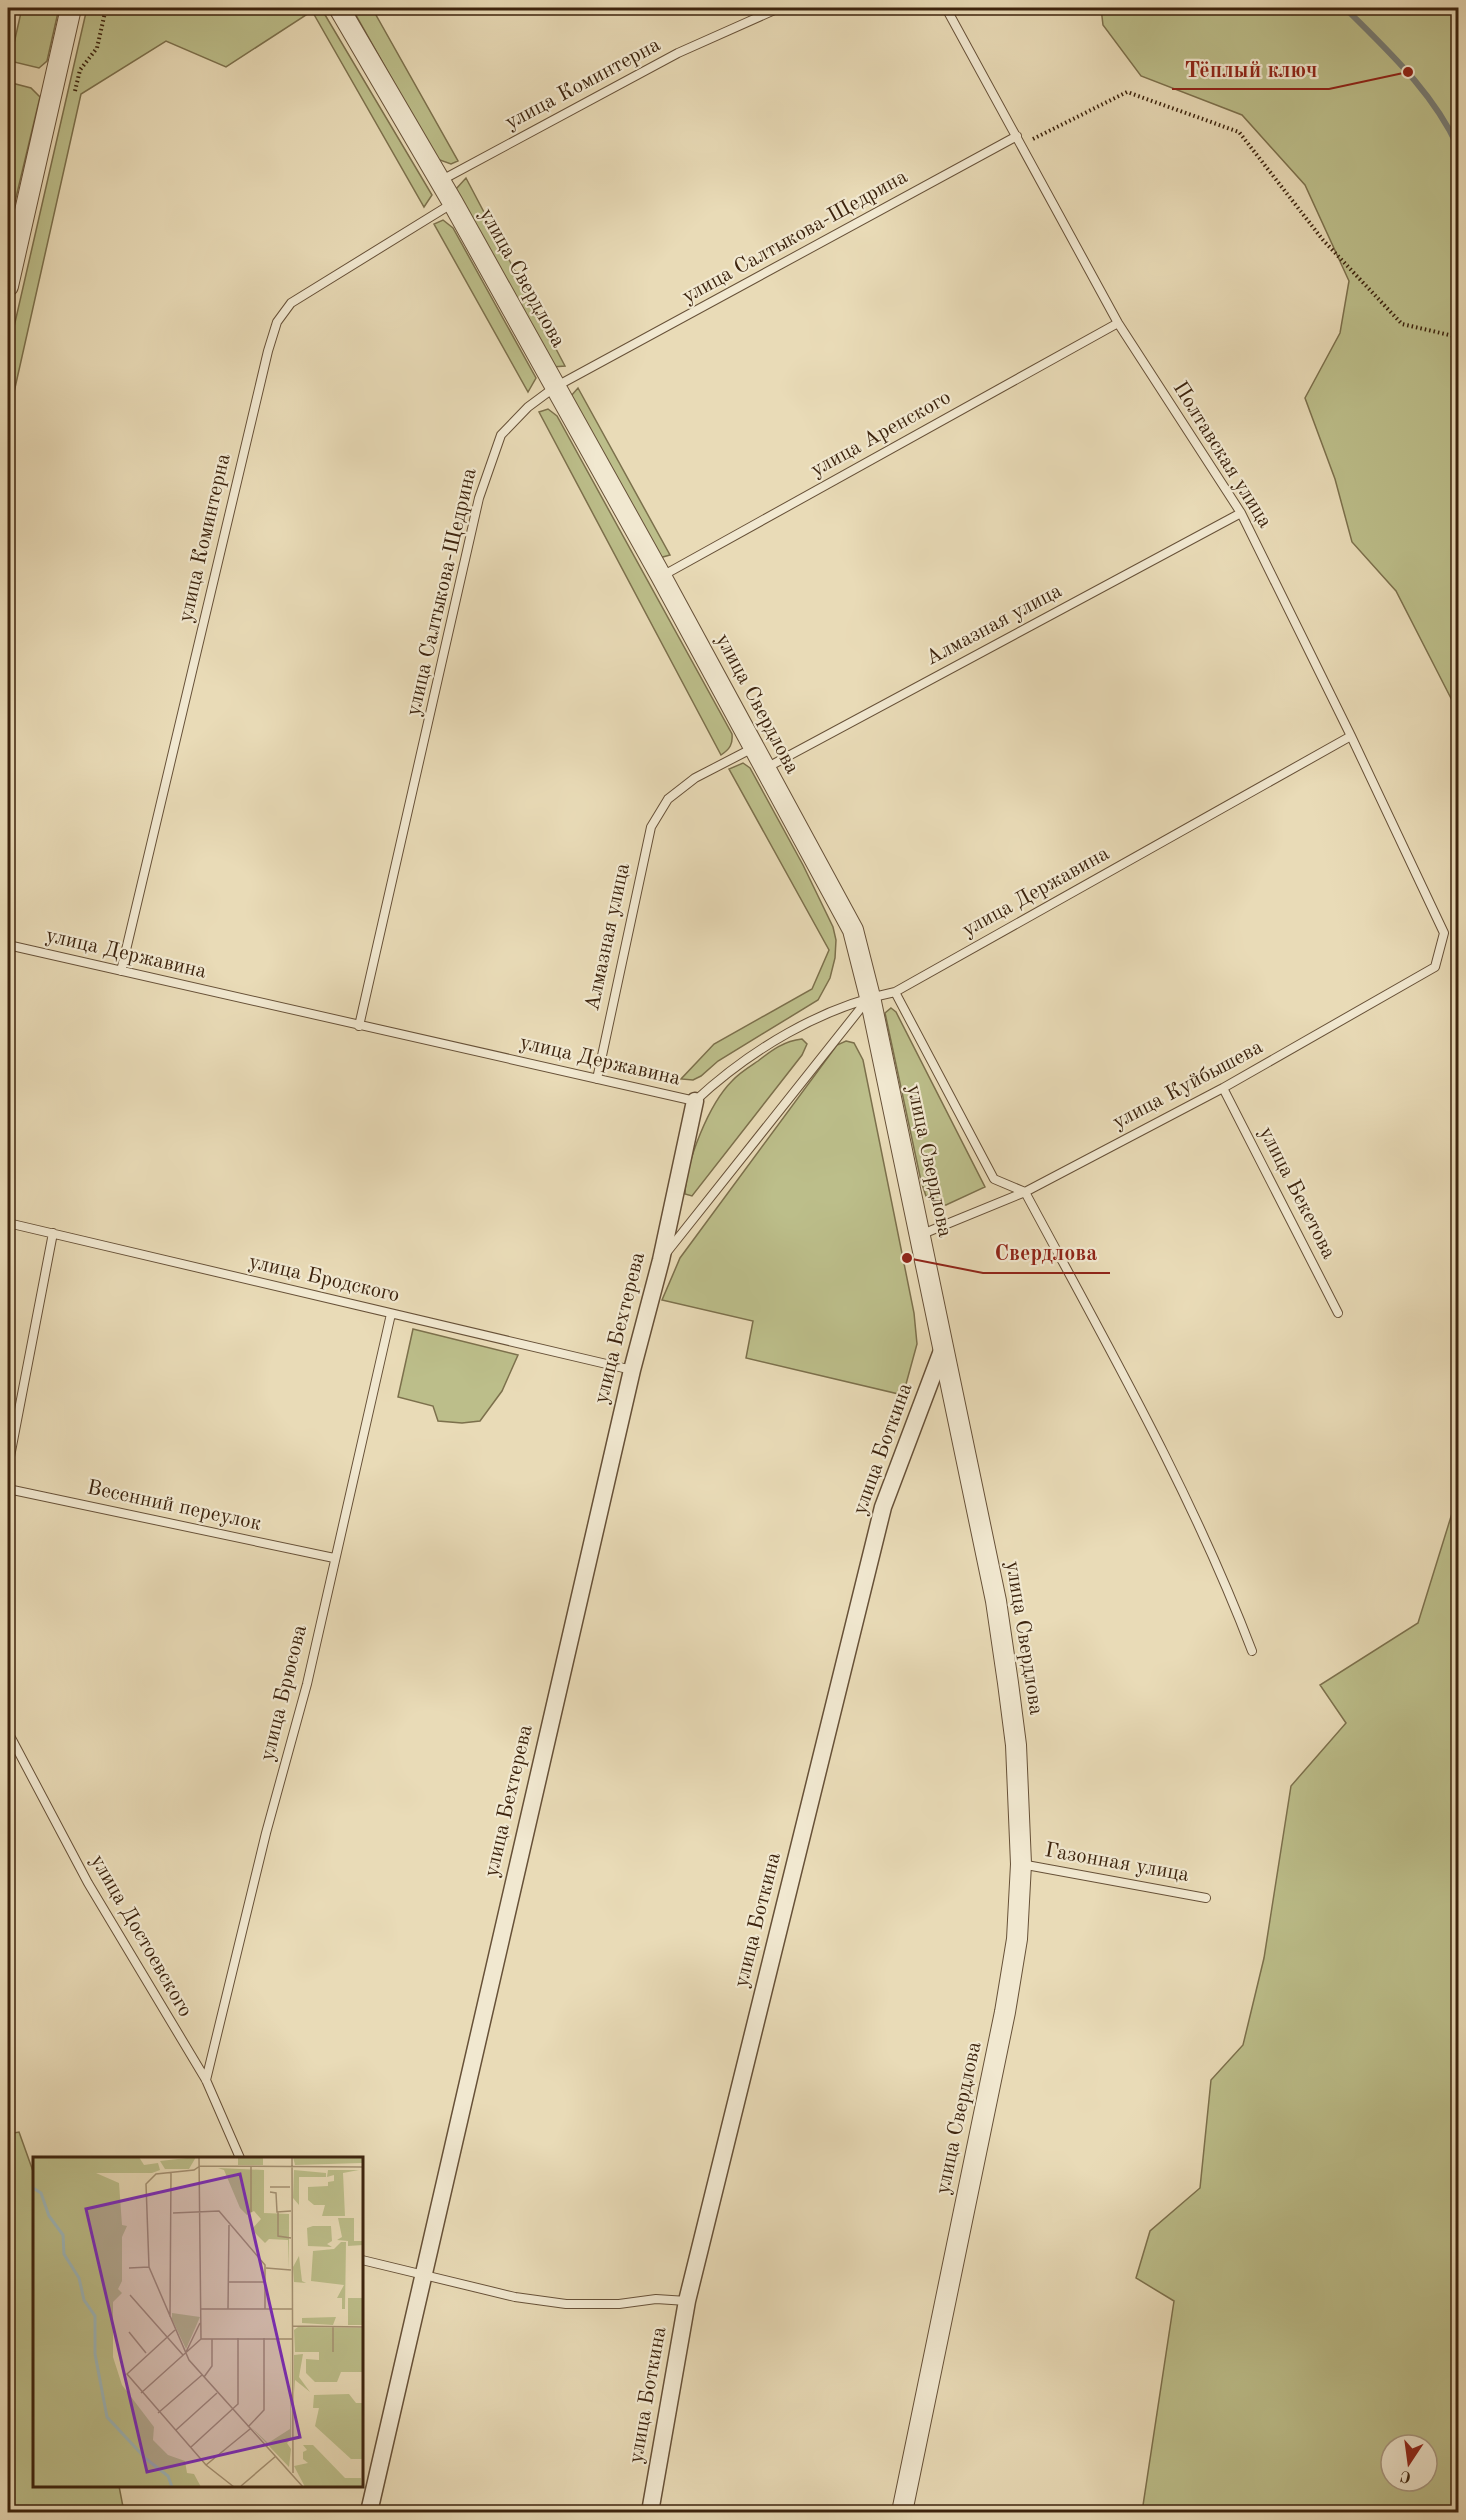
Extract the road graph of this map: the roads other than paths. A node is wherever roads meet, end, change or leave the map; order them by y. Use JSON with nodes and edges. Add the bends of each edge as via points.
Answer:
{"nodes":[{"id":1,"x":71,"y":8,"type":"edge"},
{"id":2,"x":339,"y":8,"type":"edge"},
{"id":3,"x":778,"y":8,"type":"edge"},
{"id":4,"x":946,"y":8,"type":"edge"},
{"id":5,"x":1017,"y":136,"type":"junction"},
{"id":6,"x":439,"y":181,"type":"junction"},
{"id":7,"x":453,"y":203,"type":"junction"},
{"id":8,"x":8,"y":286,"type":"edge"},
{"id":9,"x":1118,"y":323,"type":"junction"},
{"id":10,"x":555,"y":387,"type":"junction"},
{"id":11,"x":1240,"y":513,"type":"junction"},
{"id":12,"x":661,"y":576,"type":"junction"},
{"id":13,"x":1351,"y":736,"type":"junction"},
{"id":14,"x":753,"y":748,"type":"junction"},
{"id":15,"x":765,"y":769,"type":"junction"},
{"id":16,"x":1444,"y":933,"type":"joint"},
{"id":17,"x":8,"y":945,"type":"edge"},
{"id":18,"x":121,"y":971,"type":"junction"},
{"id":19,"x":895,"y":992,"type":"junction"},
{"id":20,"x":870,"y":997,"type":"junction"},
{"id":21,"x":359,"y":1026,"type":"junction"},
{"id":22,"x":597,"y":1079,"type":"junction"},
{"id":23,"x":1223,"y":1088,"type":"junction"},
{"id":24,"x":695,"y":1101,"type":"junction"},
{"id":25,"x":1025,"y":1192,"type":"junction"},
{"id":26,"x":8,"y":1223,"type":"edge"},
{"id":27,"x":53,"y":1233,"type":"junction"},
{"id":28,"x":920,"y":1235,"type":"junction"},
{"id":29,"x":661,"y":1260,"type":"junction"},
{"id":30,"x":1338,"y":1313,"type":"dead end"},
{"id":31,"x":391,"y":1314,"type":"junction"},
{"id":32,"x":943,"y":1348,"type":"junction"},
{"id":33,"x":632,"y":1370,"type":"junction"},
{"id":34,"x":8,"y":1467,"type":"edge"},
{"id":35,"x":8,"y":1489,"type":"edge"},
{"id":36,"x":334,"y":1558,"type":"junction"},
{"id":37,"x":1252,"y":1652,"type":"dead end"},
{"id":38,"x":8,"y":1732,"type":"edge"},
{"id":39,"x":1021,"y":1864,"type":"junction"},
{"id":40,"x":1206,"y":1898,"type":"dead end"},
{"id":41,"x":206,"y":2080,"type":"junction"},
{"id":42,"x":240,"y":2157,"type":"edge"},
{"id":43,"x":363,"y":2260,"type":"edge"},
{"id":44,"x":422,"y":2276,"type":"junction"},
{"id":45,"x":687,"y":2301,"type":"junction"},
{"id":46,"x":369,"y":2512,"type":"edge"},
{"id":47,"x":650,"y":2512,"type":"edge"},
{"id":48,"x":902,"y":2512,"type":"edge"}],
"edges":[{"from":1,"to":8,"type":"street"},
{"from":2,"to":6,"type":"street","name":"улица Свердлова"},
{"from":3,"to":6,"type":"lane","name":"улица Коминтерна","via":[[678,53]]},
{"from":4,"to":5,"type":"lane","name":"Полтавская улица"},
{"from":5,"to":9,"type":"lane","name":"Полтавская улица"},
{"from":5,"to":10,"type":"lane","name":"улица Салтыкова-Щедрина"},
{"from":6,"to":7,"type":"street","name":"улица Свердлова"},
{"from":7,"to":10,"type":"street","name":"улица Свердлова"},
{"from":7,"to":18,"type":"lane","name":"улица Коминтерна","via":[[291,303],[277,322]]},
{"from":9,"to":11,"type":"lane","name":"Полтавская улица"},
{"from":9,"to":12,"type":"lane","name":"улица Аренского"},
{"from":10,"to":12,"type":"street","name":"улица Свердлова"},
{"from":10,"to":21,"type":"lane","name":"улица Салтыкова-Щедрина","via":[[501,435],[479,498]]},
{"from":11,"to":13,"type":"lane","name":"Полтавская улица"},
{"from":11,"to":15,"type":"lane","name":"Алмазная улица"},
{"from":12,"to":14,"type":"street","name":"улица Свердлова"},
{"from":13,"to":16,"type":"lane","name":"Полтавская улица"},
{"from":13,"to":19,"type":"lane","name":"улица Державина"},
{"from":14,"to":15,"type":"street","name":"улица Свердлова"},
{"from":14,"to":22,"type":"lane","name":"Алмазная улица","via":[[695,778],[668,799],[651,827]]},
{"from":15,"to":20,"type":"street","name":"улица Свердлова","via":[[853,930]]},
{"from":16,"to":23,"type":"lane","name":"улица Куйбышева","via":[[1435,967]]},
{"from":17,"to":18,"type":"lane","name":"улица Державина"},
{"from":18,"to":21,"type":"lane","name":"улица Державина"},
{"from":19,"to":20,"type":"lane","name":"улица Державина"},
{"from":19,"to":25,"type":"lane","via":[[994,1179]]},
{"from":20,"to":24,"type":"lane","name":"улица Державина","via":[[781,1036],[752,1054]]},
{"from":20,"to":28,"type":"street","name":"улица Свердлова"},
{"from":20,"to":29,"type":"lane"},
{"from":21,"to":22,"type":"lane","name":"улица Державина"},
{"from":22,"to":24,"type":"lane","name":"улица Державина"},
{"from":23,"to":25,"type":"lane","name":"улица Куйбышева"},
{"from":23,"to":30,"type":"lane","name":"улица Бекетова"},
{"from":24,"to":29,"type":"street","name":"улица Бехтерева"},
{"from":25,"to":28,"type":"lane","name":"улица Куйбышева"},
{"from":25,"to":37,"type":"lane","via":[[1174,1472],[1222,1573]]},
{"from":26,"to":27,"type":"lane","name":"улица Бродского"},
{"from":27,"to":31,"type":"lane","name":"улица Бродского"},
{"from":27,"to":34,"type":"lane"},
{"from":28,"to":32,"type":"street","name":"улица Свердлова"},
{"from":29,"to":33,"type":"street","name":"улица Бехтерева"},
{"from":31,"to":33,"type":"lane","name":"улица Бродского"},
{"from":31,"to":36,"type":"lane","name":"улица Брюсова"},
{"from":32,"to":39,"type":"street","name":"улица Свердлова","via":[[996,1601],[1016,1745]]},
{"from":32,"to":45,"type":"street","name":"улица Боткина","via":[[883,1508]]},
{"from":33,"to":44,"type":"street","name":"улица Бехтерева"},
{"from":35,"to":36,"type":"lane","name":"Весенний переулок"},
{"from":36,"to":41,"type":"lane","name":"улица Брюсова","via":[[307,1684]]},
{"from":38,"to":41,"type":"lane","name":"улица Достоевского","via":[[88,1883]]},
{"from":39,"to":40,"type":"lane","name":"Газонная улица"},
{"from":39,"to":48,"type":"street","name":"улица Свердлова","via":[[1017,1939],[1005,2012]]},
{"from":41,"to":42,"type":"lane","name":"улица Достоевского"},
{"from":43,"to":44,"type":"lane"},
{"from":44,"to":45,"type":"lane","via":[[566,2304]]},
{"from":44,"to":46,"type":"street","name":"улица Бехтерева"},
{"from":45,"to":47,"type":"street","name":"улица Боткина"}]}
